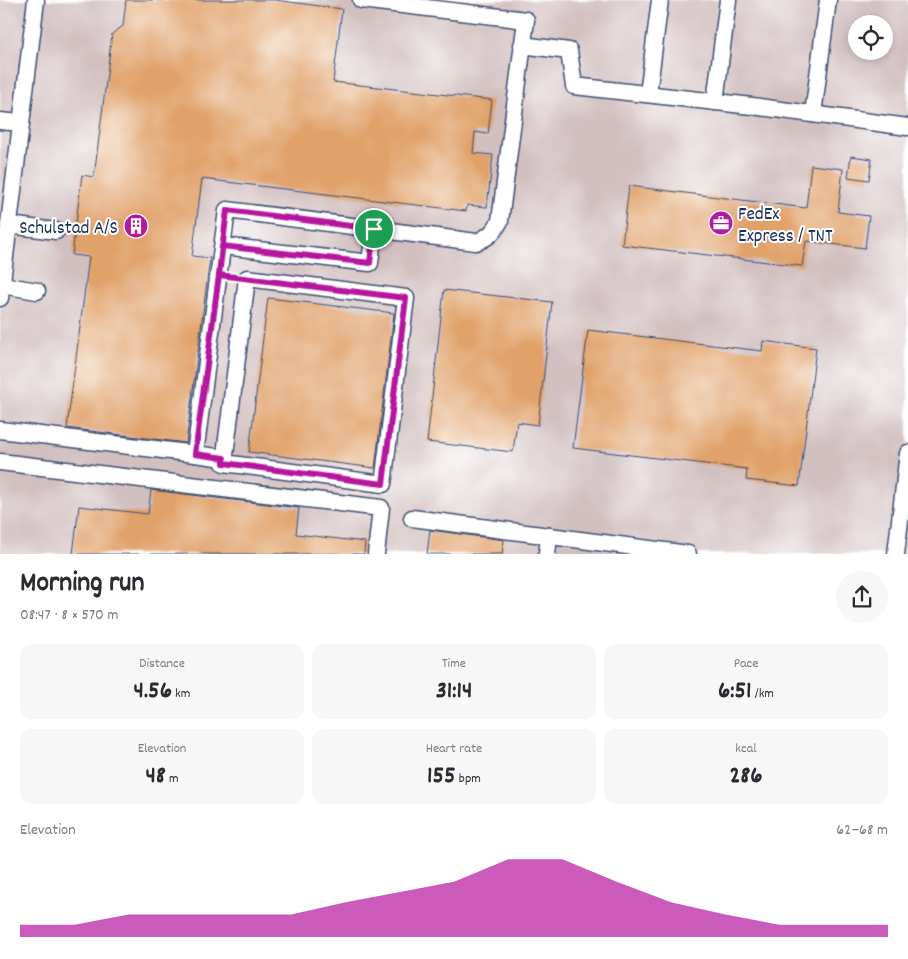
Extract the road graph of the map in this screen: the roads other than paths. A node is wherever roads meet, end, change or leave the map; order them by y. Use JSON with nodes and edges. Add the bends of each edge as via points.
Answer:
{"nodes":[{"id":1,"x":36,"y":0,"type":"edge"},
{"id":2,"x":361,"y":0,"type":"edge"},
{"id":3,"x":660,"y":0,"type":"edge"},
{"id":4,"x":728,"y":0,"type":"edge"},
{"id":5,"x":828,"y":0,"type":"edge"},
{"id":6,"x":522,"y":45,"type":"junction"},
{"id":7,"x":648,"y":94,"type":"junction"},
{"id":8,"x":715,"y":102,"type":"junction"},
{"id":9,"x":812,"y":114,"type":"junction"},
{"id":10,"x":0,"y":121,"type":"edge"},
{"id":11,"x":21,"y":123,"type":"junction"},
{"id":12,"x":908,"y":127,"type":"edge"},
{"id":13,"x":7,"y":215,"type":"edge"},
{"id":14,"x":374,"y":229,"type":"junction"},
{"id":15,"x":56,"y":232,"type":"dead end"},
{"id":16,"x":222,"y":246,"type":"junction"},
{"id":17,"x":219,"y":275,"type":"junction"},
{"id":18,"x":247,"y":278,"type":"junction"},
{"id":19,"x":1,"y":281,"type":"edge"},
{"id":20,"x":37,"y":291,"type":"dead end"},
{"id":21,"x":0,"y":430,"type":"edge"},
{"id":22,"x":908,"y":453,"type":"edge"},
{"id":23,"x":195,"y":454,"type":"junction"},
{"id":24,"x":224,"y":458,"type":"junction"},
{"id":25,"x":0,"y":462,"type":"edge"},
{"id":26,"x":412,"y":518,"type":"dead end"},
{"id":27,"x":549,"y":536,"type":"junction"},
{"id":28,"x":900,"y":544,"type":"edge"},
{"id":29,"x":376,"y":554,"type":"edge"},
{"id":30,"x":547,"y":554,"type":"edge"},
{"id":31,"x":688,"y":554,"type":"edge"}],
"edges":[{"from":1,"to":11,"type":"street"},
{"from":2,"to":6,"type":"street","via":[[526,20]]},
{"from":3,"to":7,"type":"street"},
{"from":4,"to":8,"type":"street"},
{"from":5,"to":9,"type":"street"},
{"from":6,"to":7,"type":"street","via":[[569,52],[574,86]]},
{"from":6,"to":14,"type":"street","via":[[500,221],[495,231],[476,242]]},
{"from":7,"to":8,"type":"street"},
{"from":8,"to":9,"type":"street"},
{"from":9,"to":12,"type":"street"},
{"from":10,"to":11,"type":"street"},
{"from":11,"to":13,"type":"street"},
{"from":13,"to":15,"type":"street"},
{"from":13,"to":19,"type":"street"},
{"from":14,"to":16,"type":"street","via":[[370,263]]},
{"from":14,"to":16,"type":"street","via":[[227,210]]},
{"from":16,"to":17,"type":"street"},
{"from":17,"to":18,"type":"street"},
{"from":17,"to":23,"type":"street"},
{"from":18,"to":24,"type":"street"},
{"from":18,"to":24,"type":"street","via":[[406,298],[383,484],[224,463]]},
{"from":19,"to":20,"type":"street"},
{"from":21,"to":23,"type":"street"},
{"from":22,"to":28,"type":"street"},
{"from":23,"to":24,"type":"street"},
{"from":25,"to":29,"type":"street","via":[[381,508]]},
{"from":26,"to":27,"type":"street"},
{"from":27,"to":30,"type":"street"},
{"from":27,"to":31,"type":"street"}]}
